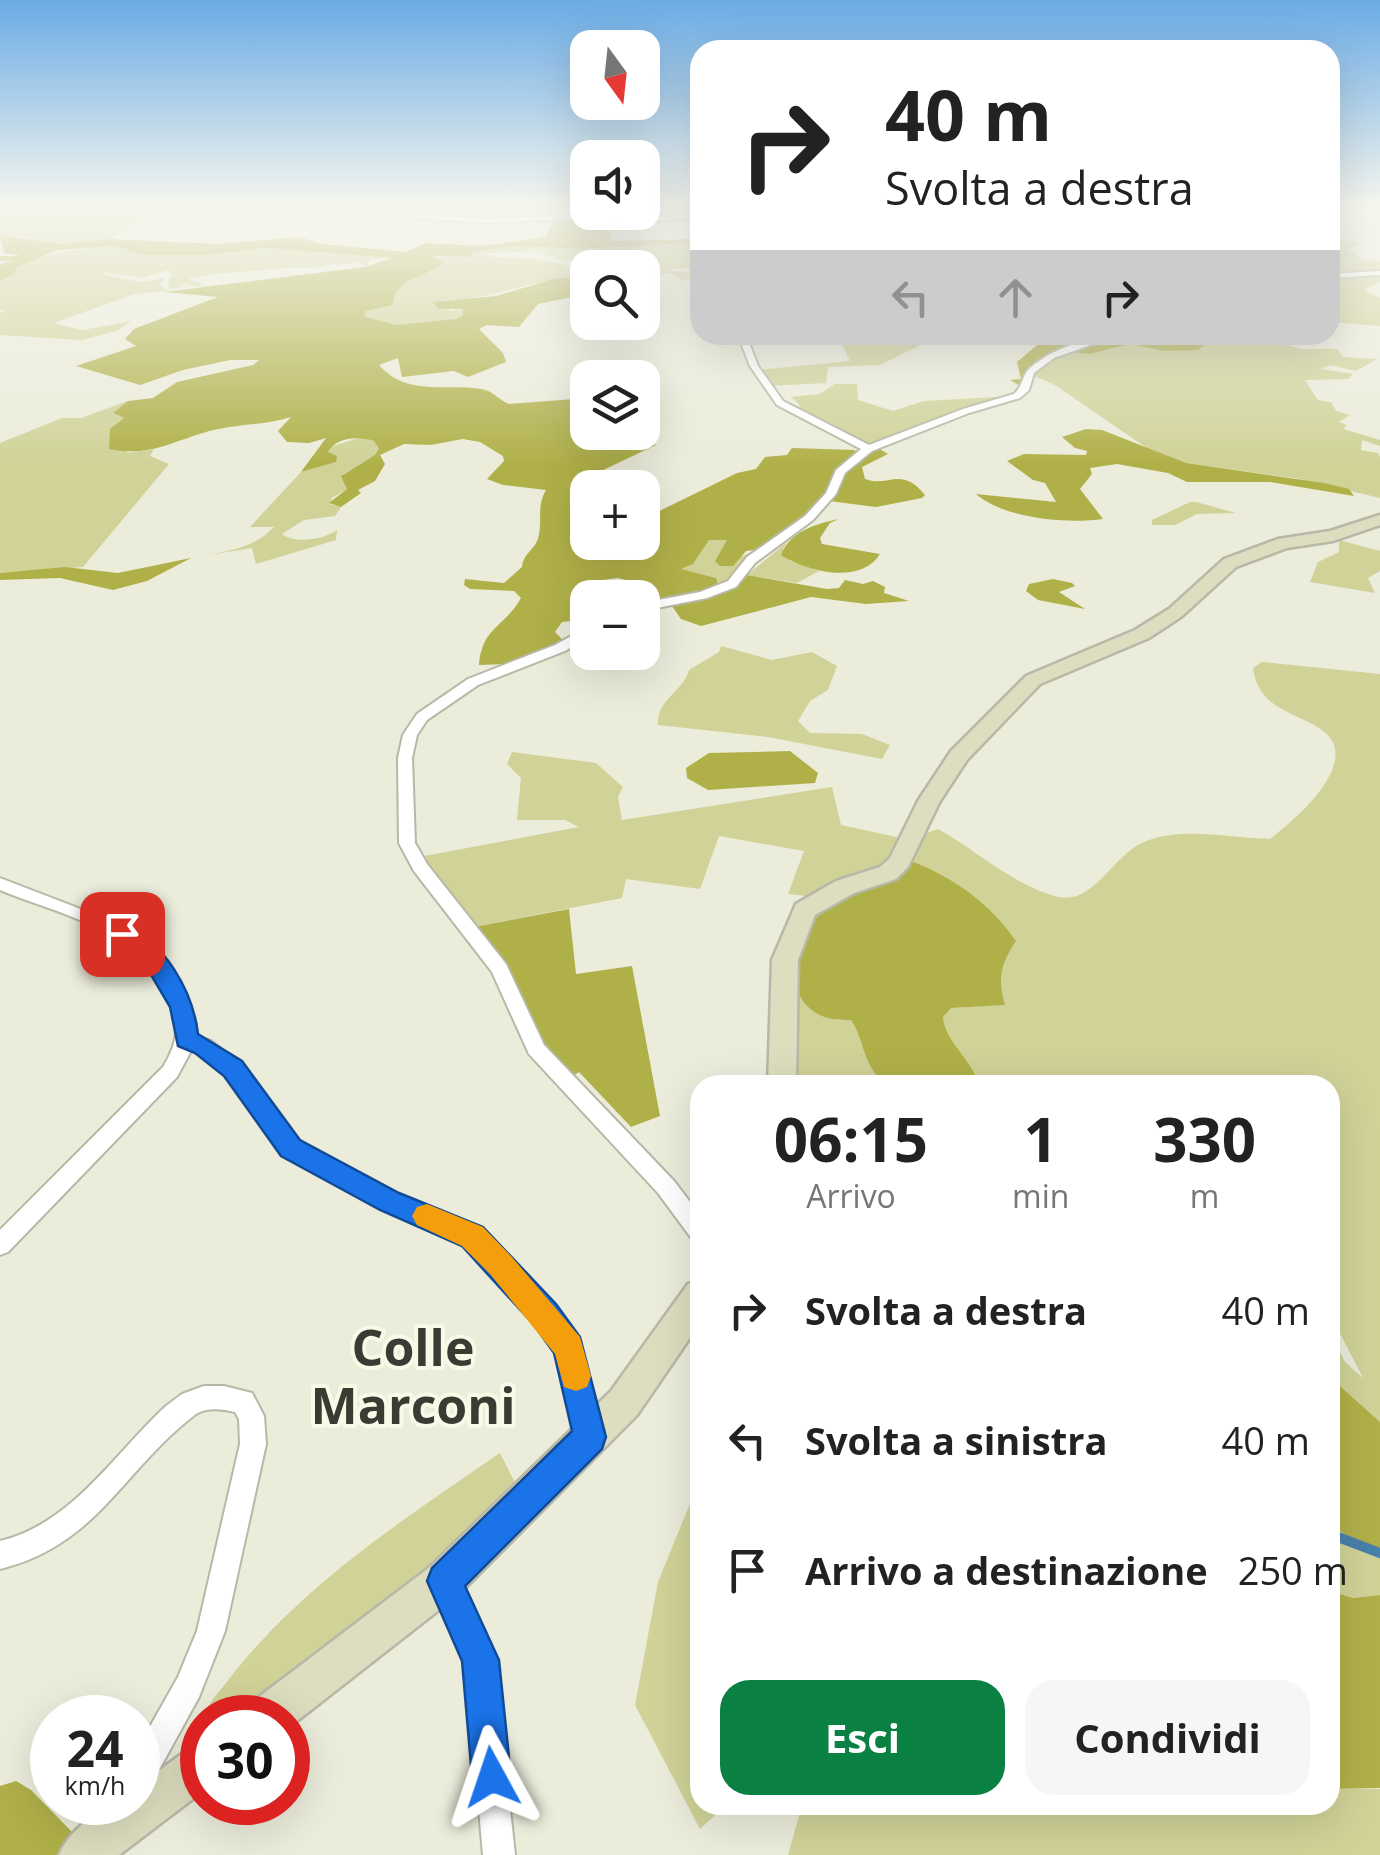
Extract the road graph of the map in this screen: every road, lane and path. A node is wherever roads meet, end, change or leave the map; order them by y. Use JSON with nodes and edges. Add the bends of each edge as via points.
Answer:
{"nodes":[{"id":1,"x":746,"y":345,"type":"edge"},
{"id":2,"x":1076,"y":345,"type":"edge"},
{"id":3,"x":868,"y":450,"type":"junction"},
{"id":4,"x":1380,"y":520,"type":"edge"},
{"id":5,"x":660,"y":603,"type":"edge"},
{"id":6,"x":570,"y":642,"type":"edge"},
{"id":7,"x":0,"y":884,"type":"edge"},
{"id":8,"x":187,"y":1040,"type":"junction"},
{"id":9,"x":782,"y":1075,"type":"edge"},
{"id":10,"x":690,"y":1219,"type":"edge"},
{"id":11,"x":0,"y":1245,"type":"edge"},
{"id":12,"x":690,"y":1309,"type":"edge"},
{"id":13,"x":590,"y":1437,"type":"junction"},
{"id":14,"x":0,"y":1556,"type":"edge"},
{"id":15,"x":444,"y":1581,"type":"junction"},
{"id":16,"x":296,"y":1695,"type":"edge"},
{"id":17,"x":160,"y":1738,"type":"edge"},
{"id":18,"x":180,"y":1781,"type":"edge"},
{"id":19,"x":106,"y":1825,"type":"edge"},
{"id":20,"x":91,"y":1848,"type":"edge"},
{"id":21,"x":499,"y":1855,"type":"edge"}],
"edges":[{"from":1,"to":3,"type":"street","via":[[780,403]]},
{"from":2,"to":3,"type":"street","via":[[1040,362],[1017,396]]},
{"from":3,"to":5,"type":"street","via":[[840,472],[817,510],[732,584]]},
{"from":4,"to":9,"type":"street","via":[[1230,563],[1142,634],[1033,680],[960,756],[900,862],[805,910],[786,960]]},
{"from":6,"to":10,"type":"street","via":[[473,682],[422,716],[406,758],[407,843],[500,969],[536,1049]]},
{"from":7,"to":8,"type":"street","via":[[122,934],[151,956],[182,1007]]},
{"from":8,"to":11,"type":"street","via":[[170,1072]]},
{"from":8,"to":13,"type":"street","via":[[233,1068],[291,1148],[390,1202],[472,1236],[568,1347]]},
{"from":12,"to":13,"type":"street","via":[[624,1404]]},
{"from":13,"to":15,"type":"street"},
{"from":14,"to":17,"type":"street","via":[[68,1524],[189,1404],[225,1397],[244,1402],[253,1444],[210,1631]]},
{"from":15,"to":16,"type":"street"},
{"from":15,"to":21,"type":"street","via":[[480,1660]]},
{"from":18,"to":20,"type":"street"},
{"from":19,"to":20,"type":"street"}]}
